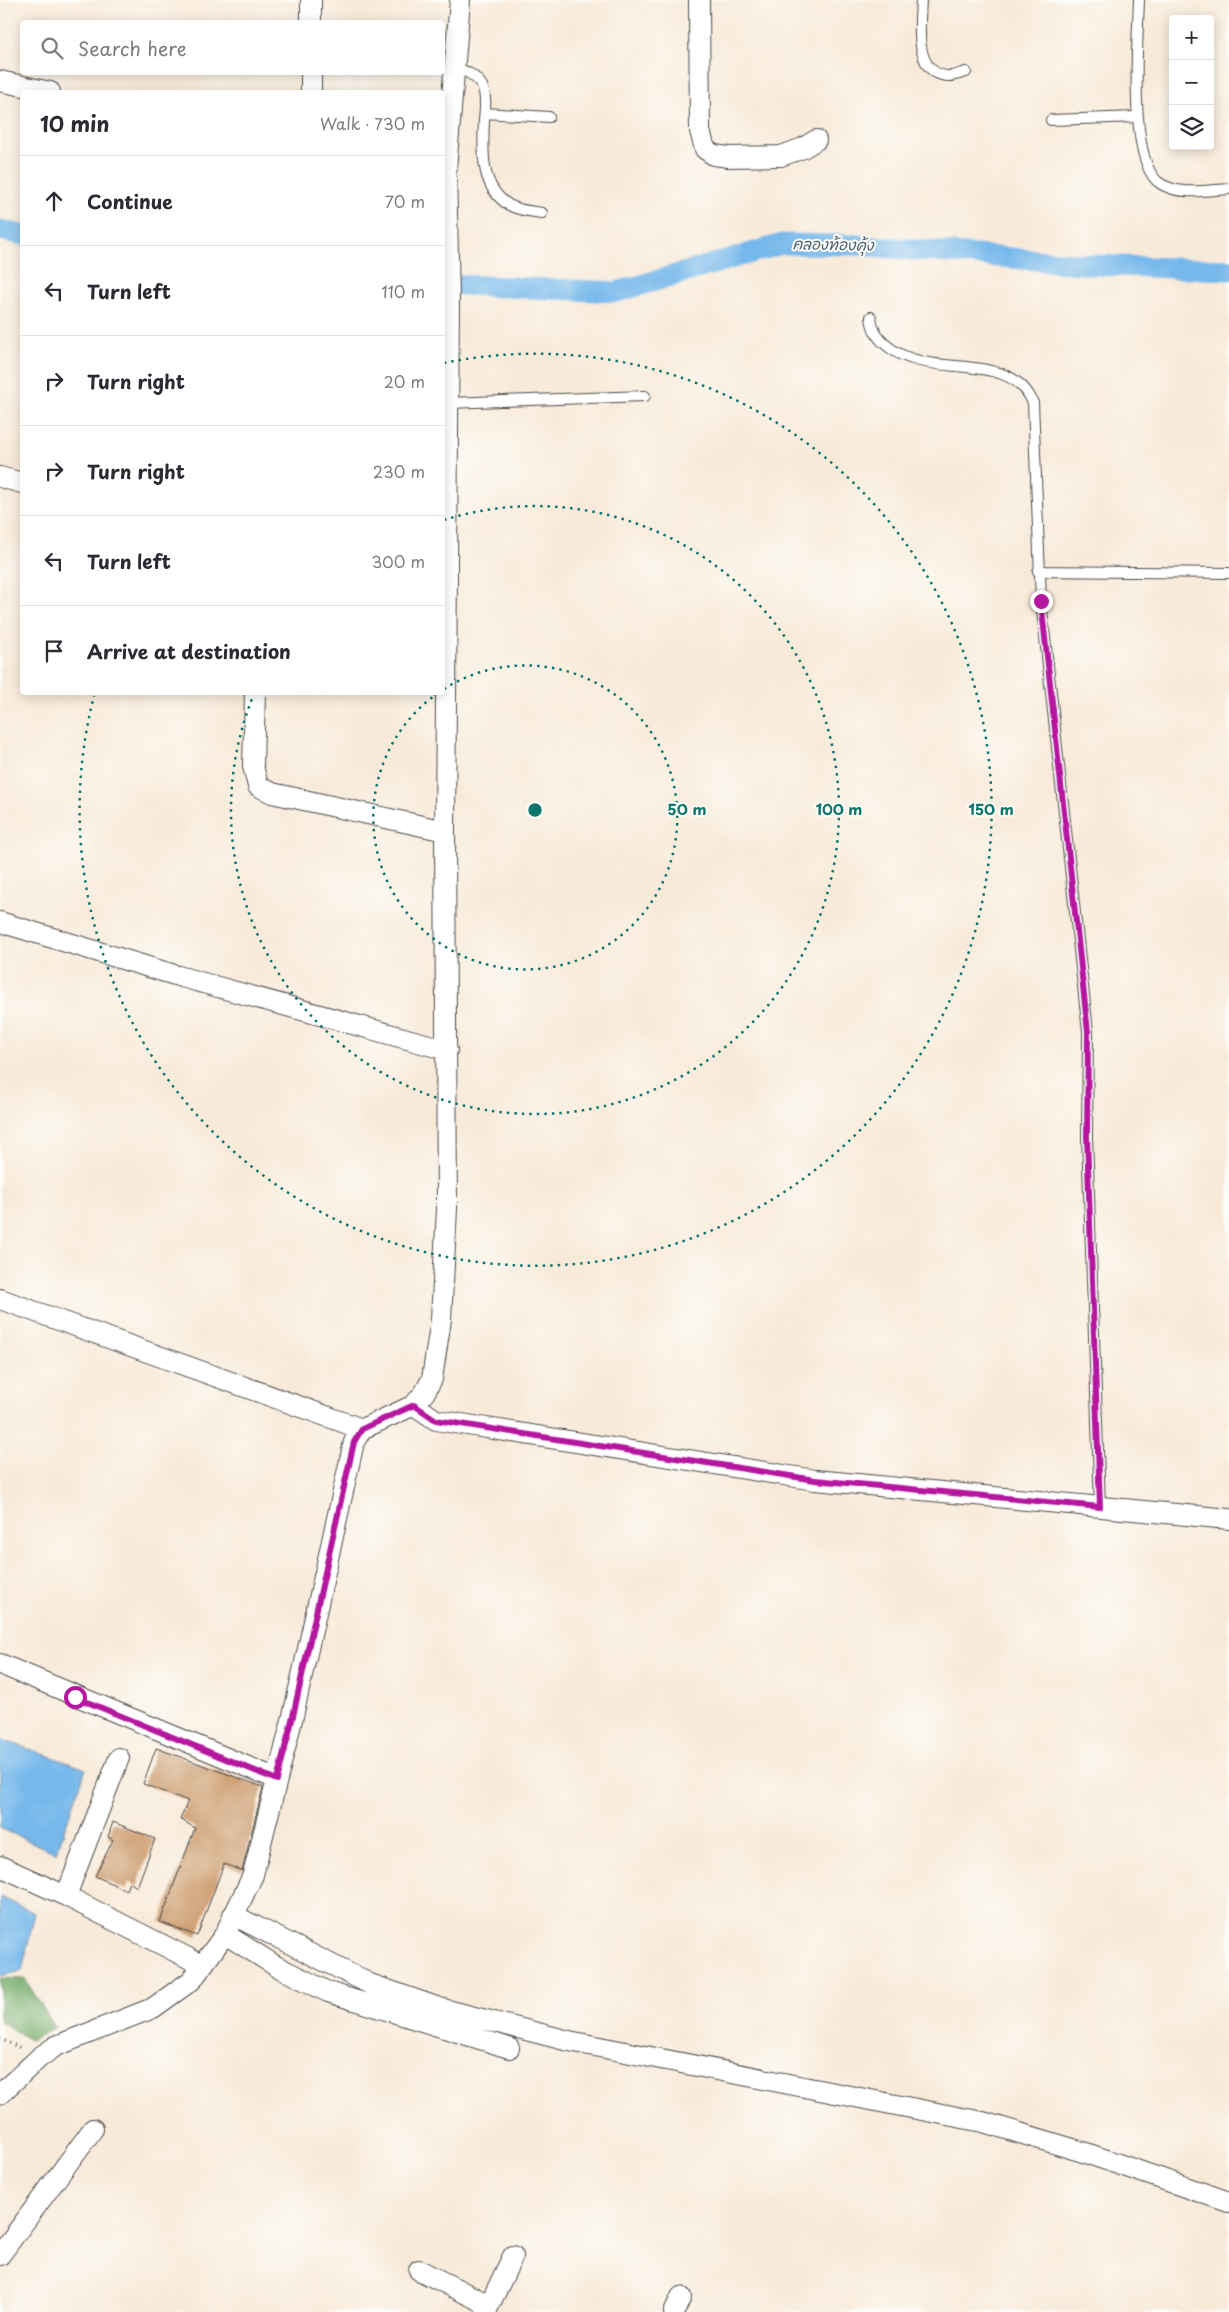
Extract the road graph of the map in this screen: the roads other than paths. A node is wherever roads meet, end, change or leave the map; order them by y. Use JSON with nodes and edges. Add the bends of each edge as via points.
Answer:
{"nodes":[{"id":1,"x":311,"y":0,"type":"edge"},
{"id":2,"x":460,"y":0,"type":"edge"},
{"id":3,"x":699,"y":0,"type":"edge"},
{"id":4,"x":921,"y":0,"type":"edge"},
{"id":5,"x":1139,"y":0,"type":"edge"},
{"id":6,"x":311,"y":20,"type":"edge"},
{"id":7,"x":454,"y":67,"type":"junction"},
{"id":8,"x":966,"y":72,"type":"dead end"},
{"id":9,"x":311,"y":75,"type":"edge"},
{"id":10,"x":0,"y":81,"type":"edge"},
{"id":11,"x":41,"y":90,"type":"edge"},
{"id":12,"x":311,"y":90,"type":"edge"},
{"id":13,"x":485,"y":113,"type":"junction"},
{"id":14,"x":549,"y":117,"type":"dead end"},
{"id":15,"x":1138,"y":117,"type":"junction"},
{"id":16,"x":1050,"y":120,"type":"dead end"},
{"id":17,"x":816,"y":140,"type":"dead end"},
{"id":18,"x":445,"y":160,"type":"edge"},
{"id":19,"x":445,"y":189,"type":"edge"},
{"id":20,"x":1229,"y":189,"type":"edge"},
{"id":21,"x":542,"y":214,"type":"dead end"},
{"id":22,"x":871,"y":317,"type":"dead end"},
{"id":23,"x":644,"y":396,"type":"dead end"},
{"id":24,"x":448,"y":403,"type":"junction"},
{"id":25,"x":0,"y":477,"type":"edge"},
{"id":26,"x":20,"y":482,"type":"edge"},
{"id":27,"x":1038,"y":572,"type":"junction"},
{"id":28,"x":1229,"y":573,"type":"edge"},
{"id":29,"x":255,"y":695,"type":"edge"},
{"id":30,"x":445,"y":831,"type":"junction"},
{"id":31,"x":0,"y":922,"type":"edge"},
{"id":32,"x":447,"y":1050,"type":"junction"},
{"id":33,"x":0,"y":1299,"type":"edge"},
{"id":34,"x":414,"y":1405,"type":"junction"},
{"id":35,"x":362,"y":1429,"type":"junction"},
{"id":36,"x":1100,"y":1507,"type":"junction"},
{"id":37,"x":1229,"y":1519,"type":"edge"},
{"id":38,"x":0,"y":1664,"type":"edge"},
{"id":39,"x":120,"y":1758,"type":"dead end"},
{"id":40,"x":277,"y":1780,"type":"junction"},
{"id":41,"x":0,"y":1866,"type":"edge"},
{"id":42,"x":66,"y":1896,"type":"junction"},
{"id":43,"x":233,"y":1915,"type":"junction"},
{"id":44,"x":225,"y":1934,"type":"junction"},
{"id":45,"x":202,"y":1965,"type":"junction"},
{"id":46,"x":509,"y":2048,"type":"dead end"},
{"id":47,"x":0,"y":2094,"type":"edge"},
{"id":48,"x":93,"y":2129,"type":"dead end"},
{"id":49,"x":1229,"y":2202,"type":"edge"},
{"id":50,"x":0,"y":2255,"type":"edge"},
{"id":51,"x":513,"y":2256,"type":"dead end"},
{"id":52,"x":419,"y":2270,"type":"dead end"},
{"id":53,"x":487,"y":2309,"type":"edge"}],
"edges":[{"from":1,"to":6,"type":"street"},
{"from":2,"to":7,"type":"street"},
{"from":3,"to":17,"type":"street","via":[[700,131],[705,149],[714,155],[781,156]]},
{"from":4,"to":8,"type":"lane","via":[[923,60],[931,71],[948,76]]},
{"from":5,"to":15,"type":"lane"},
{"from":7,"to":13,"type":"lane","via":[[473,75],[482,86]]},
{"from":7,"to":18,"type":"street"},
{"from":9,"to":12,"type":"street"},
{"from":10,"to":11,"type":"street"},
{"from":13,"to":14,"type":"lane"},
{"from":13,"to":21,"type":"lane","via":[[484,158],[489,183],[508,204]]},
{"from":15,"to":16,"type":"lane"},
{"from":15,"to":20,"type":"lane","via":[[1145,160],[1151,175],[1161,184],[1190,191]]},
{"from":19,"to":24,"type":"street","via":[[449,264]]},
{"from":22,"to":27,"type":"lane","via":[[873,330],[879,339],[897,353],[920,362],[997,371],[1021,383],[1029,392],[1034,421]]},
{"from":23,"to":24,"type":"lane"},
{"from":24,"to":30,"type":"street"},
{"from":25,"to":26,"type":"street"},
{"from":27,"to":28,"type":"lane"},
{"from":27,"to":36,"type":"lane","via":[[1088,1032],[1087,1137]]},
{"from":29,"to":30,"type":"street","via":[[253,766],[258,786],[272,793]]},
{"from":30,"to":32,"type":"street"},
{"from":31,"to":32,"type":"street","via":[[178,976]]},
{"from":32,"to":34,"type":"street","via":[[447,1209],[441,1319],[432,1378]]},
{"from":33,"to":35,"type":"street"},
{"from":34,"to":35,"type":"street"},
{"from":34,"to":36,"type":"street","via":[[436,1420],[815,1480]]},
{"from":35,"to":40,"type":"street","via":[[354,1442]]},
{"from":36,"to":37,"type":"street"},
{"from":38,"to":40,"type":"street"},
{"from":39,"to":42,"type":"street"},
{"from":40,"to":43,"type":"street","via":[[253,1875]]},
{"from":41,"to":42,"type":"street"},
{"from":42,"to":45,"type":"street"},
{"from":43,"to":44,"type":"street"},
{"from":43,"to":49,"type":"street","via":[[370,1984],[439,2008],[569,2041],[983,2122]]},
{"from":44,"to":45,"type":"street"},
{"from":44,"to":46,"type":"street","via":[[276,1966],[328,1992]]},
{"from":45,"to":47,"type":"street","via":[[192,1980],[153,2008],[56,2046]]},
{"from":48,"to":50,"type":"street"},
{"from":51,"to":53,"type":"street"},
{"from":52,"to":53,"type":"street"}]}
